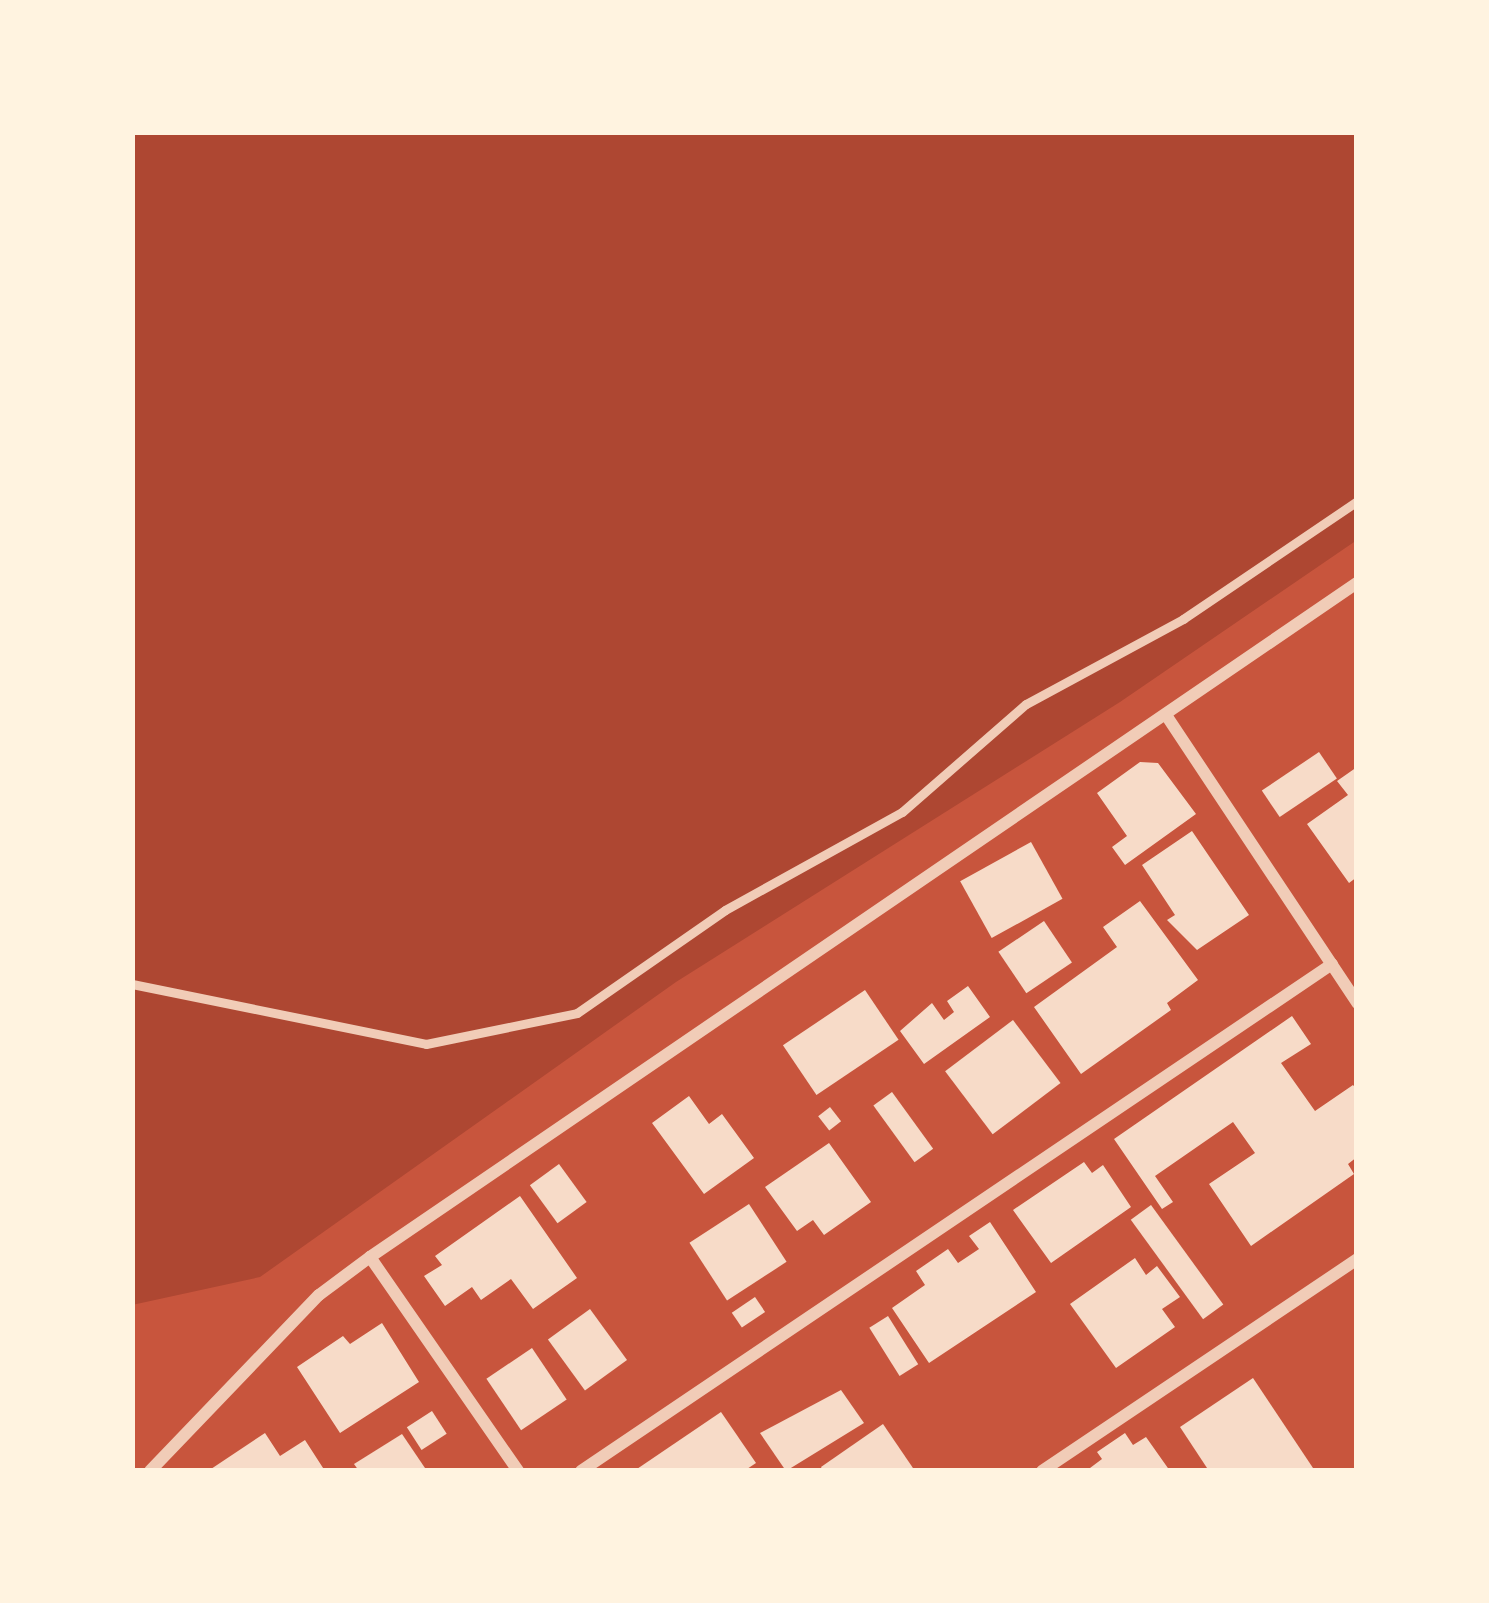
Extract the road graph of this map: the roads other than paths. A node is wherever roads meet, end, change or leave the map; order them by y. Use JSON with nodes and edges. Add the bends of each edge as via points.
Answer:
{"nodes":[{"id":1,"x":1357,"y":501,"type":"edge"},
{"id":2,"x":1357,"y":583,"type":"edge"},
{"id":3,"x":1166,"y":716,"type":"junction"},
{"id":4,"x":1332,"y":964,"type":"junction"},
{"id":5,"x":1357,"y":969,"type":"edge"},
{"id":6,"x":1341,"y":980,"type":"junction"},
{"id":7,"x":132,"y":984,"type":"edge"},
{"id":8,"x":1357,"y":1003,"type":"edge"},
{"id":9,"x":370,"y":1257,"type":"junction"},
{"id":10,"x":1357,"y":1259,"type":"edge"},
{"id":11,"x":150,"y":1471,"type":"edge"},
{"id":12,"x":518,"y":1471,"type":"edge"},
{"id":13,"x":580,"y":1471,"type":"edge"},
{"id":14,"x":1042,"y":1471,"type":"edge"}],
"edges":[{"from":1,"to":7,"type":"lane","via":[[1183,619],[1026,704],[902,812],[725,910],[577,1013],[426,1044]]},
{"from":2,"to":3,"type":"street"},
{"from":3,"to":4,"type":"street"},
{"from":3,"to":9,"type":"street"},
{"from":4,"to":6,"type":"street"},
{"from":4,"to":13,"type":"street"},
{"from":5,"to":6,"type":"street"},
{"from":6,"to":8,"type":"street"},
{"from":9,"to":11,"type":"street","via":[[319,1295]]},
{"from":9,"to":12,"type":"street"},
{"from":10,"to":14,"type":"street"}]}
